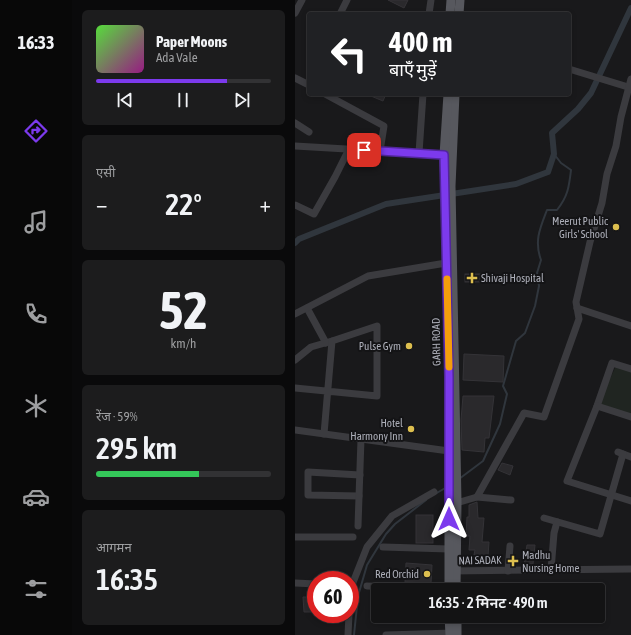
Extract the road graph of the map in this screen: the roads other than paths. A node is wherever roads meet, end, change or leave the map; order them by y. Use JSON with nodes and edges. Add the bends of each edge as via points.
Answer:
{"nodes":[{"id":1,"x":301,"y":0,"type":"edge"},
{"id":2,"x":347,"y":0,"type":"edge"},
{"id":3,"x":431,"y":0,"type":"edge"},
{"id":4,"x":451,"y":0,"type":"edge"},
{"id":5,"x":460,"y":0,"type":"edge"},
{"id":6,"x":341,"y":12,"type":"edge"},
{"id":7,"x":429,"y":12,"type":"edge"},
{"id":8,"x":450,"y":12,"type":"edge"},
{"id":9,"x":459,"y":12,"type":"edge"},
{"id":10,"x":295,"y":13,"type":"edge"},
{"id":11,"x":571,"y":70,"type":"edge"},
{"id":12,"x":295,"y":78,"type":"edge"},
{"id":13,"x":631,"y":79,"type":"edge"},
{"id":14,"x":307,"y":82,"type":"edge"},
{"id":15,"x":630,"y":87,"type":"edge"},
{"id":16,"x":329,"y":96,"type":"edge"},
{"id":17,"x":423,"y":96,"type":"edge"},
{"id":18,"x":448,"y":96,"type":"edge"},
{"id":19,"x":455,"y":96,"type":"edge"},
{"id":20,"x":295,"y":123,"type":"edge"},
{"id":21,"x":309,"y":132,"type":"dead end"},
{"id":22,"x":295,"y":146,"type":"edge"},
{"id":23,"x":349,"y":149,"type":"junction"},
{"id":24,"x":380,"y":151,"type":"junction"},
{"id":25,"x":419,"y":153,"type":"junction"},
{"id":26,"x":448,"y":155,"type":"junction"},
{"id":27,"x":295,"y":205,"type":"edge"},
{"id":28,"x":448,"y":210,"type":"junction"},
{"id":29,"x":446,"y":263,"type":"junction"},
{"id":30,"x":307,"y":308,"type":"junction"},
{"id":31,"x":577,"y":308,"type":"junction"},
{"id":32,"x":450,"y":309,"type":"junction"},
{"id":33,"x":295,"y":314,"type":"edge"},
{"id":34,"x":631,"y":326,"type":"edge"},
{"id":35,"x":329,"y":342,"type":"junction"},
{"id":36,"x":295,"y":360,"type":"edge"},
{"id":37,"x":631,"y":369,"type":"edge"},
{"id":38,"x":295,"y":388,"type":"edge"},
{"id":39,"x":328,"y":391,"type":"junction"},
{"id":40,"x":597,"y":406,"type":"junction"},
{"id":41,"x":631,"y":417,"type":"edge"},
{"id":42,"x":295,"y":430,"type":"edge"},
{"id":43,"x":324,"y":434,"type":"junction"},
{"id":44,"x":361,"y":439,"type":"junction"},
{"id":45,"x":453,"y":452,"type":"junction"},
{"id":46,"x":631,"y":457,"type":"edge"},
{"id":47,"x":360,"y":475,"type":"junction"},
{"id":48,"x":434,"y":492,"type":"dead end"},
{"id":49,"x":611,"y":495,"type":"junction"},
{"id":50,"x":359,"y":496,"type":"junction"},
{"id":51,"x":477,"y":497,"type":"junction"},
{"id":52,"x":453,"y":500,"type":"junction"},
{"id":53,"x":511,"y":500,"type":"dead end"},
{"id":54,"x":631,"y":501,"type":"edge"},
{"id":55,"x":544,"y":518,"type":"dead end"},
{"id":56,"x":557,"y":522,"type":"junction"},
{"id":57,"x":358,"y":526,"type":"dead end"},
{"id":58,"x":295,"y":537,"type":"edge"},
{"id":59,"x":353,"y":537,"type":"dead end"},
{"id":60,"x":510,"y":546,"type":"dead end"},
{"id":61,"x":383,"y":547,"type":"dead end"},
{"id":62,"x":449,"y":548,"type":"junction"},
{"id":63,"x":631,"y":569,"type":"edge"},
{"id":64,"x":551,"y":570,"type":"junction"},
{"id":65,"x":357,"y":571,"type":"edge"},
{"id":66,"x":452,"y":571,"type":"junction"},
{"id":67,"x":508,"y":571,"type":"junction"},
{"id":68,"x":295,"y":583,"type":"edge"},
{"id":69,"x":451,"y":583,"type":"edge"},
{"id":70,"x":307,"y":584,"type":"edge"},
{"id":71,"x":367,"y":586,"type":"dead end"},
{"id":72,"x":371,"y":586,"type":"edge"},
{"id":73,"x":349,"y":623,"type":"edge"},
{"id":74,"x":451,"y":623,"type":"edge"},
{"id":75,"x":455,"y":623,"type":"edge"},
{"id":76,"x":453,"y":634,"type":"edge"},
{"id":77,"x":348,"y":635,"type":"edge"},
{"id":78,"x":386,"y":635,"type":"edge"}],
"edges":[{"from":1,"to":10,"type":"street"},
{"from":2,"to":6,"type":"street"},
{"from":3,"to":7,"type":"street"},
{"from":4,"to":8,"type":"main road"},
{"from":5,"to":9,"type":"main road"},
{"from":11,"to":15,"type":"street"},
{"from":12,"to":14,"type":"street"},
{"from":13,"to":15,"type":"street"},
{"from":15,"to":31,"type":"street","via":[[590,242],[576,302]]},
{"from":16,"to":24,"type":"street","via":[[384,126]]},
{"from":17,"to":25,"type":"street"},
{"from":18,"to":26,"type":"main road","name":"GARH ROAD"},
{"from":19,"to":26,"type":"main road","name":"GARH ROAD"},
{"from":20,"to":21,"type":"street"},
{"from":22,"to":23,"type":"street"},
{"from":23,"to":24,"type":"street"},
{"from":23,"to":27,"type":"street","via":[[314,214]]},
{"from":24,"to":25,"type":"street"},
{"from":25,"to":26,"type":"street"},
{"from":26,"to":28,"type":"main road","name":"GARH ROAD"},
{"from":28,"to":29,"type":"main road","name":"GARH ROAD"},
{"from":28,"to":32,"type":"main road","name":"GARH ROAD"},
{"from":29,"to":30,"type":"street","via":[[368,276]]},
{"from":29,"to":32,"type":"main road","name":"GARH ROAD"},
{"from":30,"to":33,"type":"street"},
{"from":30,"to":35,"type":"street"},
{"from":31,"to":34,"type":"street"},
{"from":31,"to":51,"type":"street","via":[[579,319],[544,417],[524,413]]},
{"from":32,"to":45,"type":"main road","name":"GARH ROAD"},
{"from":35,"to":36,"type":"street","via":[[311,347]]},
{"from":35,"to":39,"type":"street"},
{"from":35,"to":39,"type":"street","via":[[377,326],[377,396]]},
{"from":37,"to":40,"type":"street","via":[[612,363]]},
{"from":38,"to":39,"type":"street"},
{"from":39,"to":43,"type":"street"},
{"from":40,"to":41,"type":"street"},
{"from":40,"to":49,"type":"street","via":[[567,481]]},
{"from":42,"to":43,"type":"street"},
{"from":43,"to":44,"type":"street"},
{"from":44,"to":45,"type":"street"},
{"from":44,"to":47,"type":"street"},
{"from":45,"to":52,"type":"main road","name":"GARH ROAD"},
{"from":46,"to":49,"type":"street","via":[[620,453]]},
{"from":47,"to":50,"type":"street"},
{"from":47,"to":50,"type":"street","via":[[308,472],[308,495]]},
{"from":48,"to":65,"type":"street","via":[[392,516],[367,547]]},
{"from":49,"to":54,"type":"street"},
{"from":49,"to":56,"type":"street","via":[[600,534]]},
{"from":50,"to":57,"type":"street"},
{"from":51,"to":52,"type":"street"},
{"from":51,"to":53,"type":"street"},
{"from":52,"to":62,"type":"main road","name":"GARH ROAD"},
{"from":52,"to":66,"type":"main road","name":"GARH ROAD"},
{"from":55,"to":56,"type":"street"},
{"from":56,"to":64,"type":"street"},
{"from":58,"to":59,"type":"street"},
{"from":60,"to":67,"type":"street"},
{"from":61,"to":62,"type":"street"},
{"from":62,"to":66,"type":"main road","name":"GARH ROAD"},
{"from":63,"to":64,"type":"street","name":"NAI SADAK"},
{"from":64,"to":67,"type":"street","name":"NAI SADAK"},
{"from":66,"to":67,"type":"street","name":"NAI SADAK"},
{"from":66,"to":69,"type":"main road","name":"GARH ROAD"},
{"from":68,"to":70,"type":"street"},
{"from":71,"to":72,"type":"street"},
{"from":73,"to":77,"type":"street"},
{"from":74,"to":76,"type":"main road"},
{"from":75,"to":76,"type":"main road"},
{"from":76,"to":78,"type":"street"}]}
